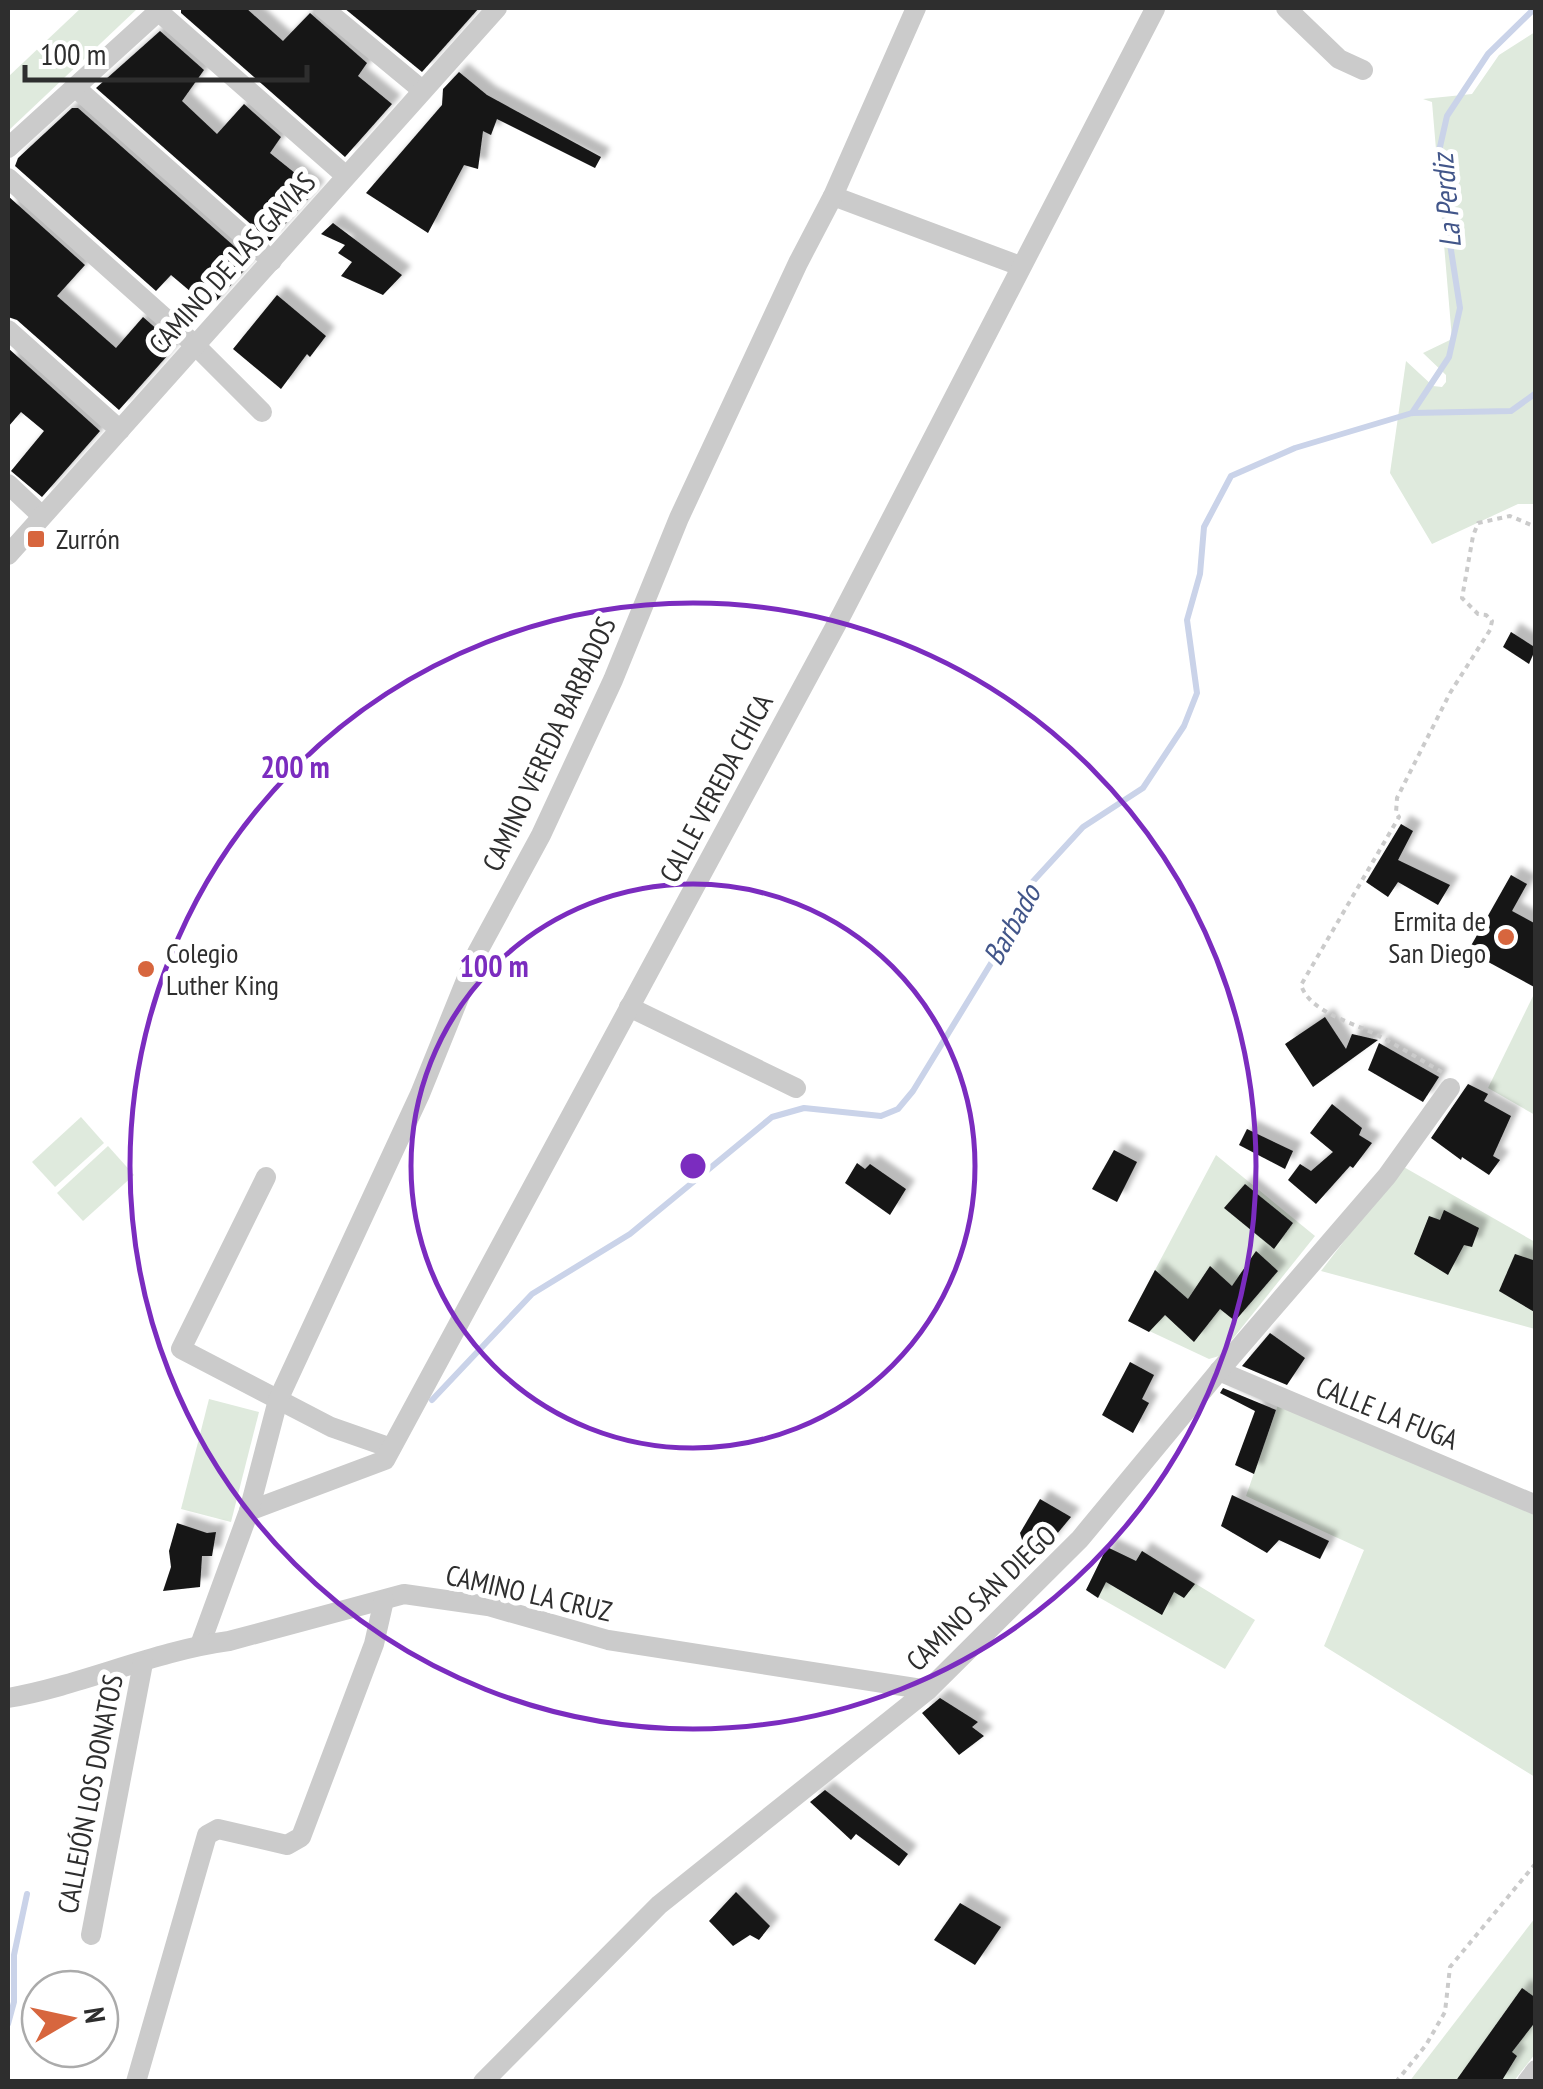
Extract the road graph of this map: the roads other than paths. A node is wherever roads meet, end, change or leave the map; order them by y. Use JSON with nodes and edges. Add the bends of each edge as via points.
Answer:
{"nodes":[{"id":1,"x":323,"y":8,"type":"edge"},
{"id":2,"x":496,"y":8,"type":"edge"},
{"id":3,"x":916,"y":8,"type":"edge"},
{"id":4,"x":1286,"y":8,"type":"edge"},
{"id":5,"x":160,"y":9,"type":"edge"},
{"id":6,"x":1155,"y":9,"type":"edge"},
{"id":7,"x":1364,"y":70,"type":"dead end"},
{"id":8,"x":76,"y":88,"type":"junction"},
{"id":9,"x":422,"y":90,"type":"junction"},
{"id":10,"x":8,"y":148,"type":"edge"},
{"id":11,"x":346,"y":176,"type":"junction"},
{"id":12,"x":8,"y":178,"type":"edge"},
{"id":13,"x":833,"y":196,"type":"junction"},
{"id":14,"x":272,"y":262,"type":"junction"},
{"id":15,"x":1020,"y":266,"type":"junction"},
{"id":16,"x":8,"y":330,"type":"edge"},
{"id":17,"x":195,"y":345,"type":"junction"},
{"id":18,"x":262,"y":412,"type":"dead end"},
{"id":19,"x":120,"y":430,"type":"junction"},
{"id":20,"x":8,"y":484,"type":"edge"},
{"id":21,"x":42,"y":516,"type":"junction"},
{"id":22,"x":8,"y":555,"type":"edge"},
{"id":23,"x":630,"y":1007,"type":"junction"},
{"id":24,"x":796,"y":1088,"type":"dead end"},
{"id":25,"x":1450,"y":1088,"type":"road end"},
{"id":26,"x":266,"y":1176,"type":"dead end"},
{"id":27,"x":1219,"y":1371,"type":"junction"},
{"id":28,"x":278,"y":1400,"type":"junction"},
{"id":29,"x":391,"y":1448,"type":"junction"},
{"id":30,"x":1536,"y":1505,"type":"edge"},
{"id":31,"x":249,"y":1511,"type":"junction"},
{"id":32,"x":384,"y":1600,"type":"junction"},
{"id":33,"x":200,"y":1644,"type":"junction"},
{"id":34,"x":143,"y":1662,"type":"junction"},
{"id":35,"x":928,"y":1690,"type":"junction"},
{"id":36,"x":8,"y":1698,"type":"edge"},
{"id":37,"x":91,"y":1936,"type":"dead end"},
{"id":38,"x":1536,"y":2070,"type":"edge"},
{"id":39,"x":136,"y":2082,"type":"edge"},
{"id":40,"x":484,"y":2082,"type":"edge"},
{"id":41,"x":1527,"y":2082,"type":"edge"}],
"edges":[{"from":1,"to":9,"type":"street"},
{"from":2,"to":9,"type":"street","name":"CAMINO DE LAS GAVIAS"},
{"from":3,"to":13,"type":"street","name":"CAMINO VEREDA BARBADOS"},
{"from":4,"to":7,"type":"street","via":[[1339,59]]},
{"from":5,"to":8,"type":"street"},
{"from":5,"to":11,"type":"street"},
{"from":6,"to":15,"type":"street","name":"CALLE VEREDA CHICA"},
{"from":8,"to":10,"type":"street"},
{"from":8,"to":14,"type":"street"},
{"from":9,"to":11,"type":"street","name":"CAMINO DE LAS GAVIAS"},
{"from":11,"to":14,"type":"street","name":"CAMINO DE LAS GAVIAS"},
{"from":12,"to":17,"type":"street"},
{"from":13,"to":15,"type":"street"},
{"from":13,"to":28,"type":"street","name":"CAMINO VEREDA BARBADOS","via":[[679,518],[548,819],[477,954]]},
{"from":14,"to":17,"type":"street","name":"CAMINO DE LAS GAVIAS"},
{"from":15,"to":23,"type":"street","name":"CALLE VEREDA CHICA"},
{"from":16,"to":19,"type":"street"},
{"from":17,"to":18,"type":"street"},
{"from":17,"to":19,"type":"street","name":"CAMINO DE LAS GAVIAS"},
{"from":19,"to":21,"type":"street","name":"CAMINO DE LAS GAVIAS"},
{"from":20,"to":21,"type":"street"},
{"from":21,"to":22,"type":"street","name":"CAMINO DE LAS GAVIAS"},
{"from":23,"to":24,"type":"street"},
{"from":23,"to":29,"type":"street","name":"CALLE VEREDA CHICA"},
{"from":25,"to":27,"type":"street","name":"CAMINO SAN DIEGO","via":[[1387,1176]]},
{"from":26,"to":28,"type":"street","via":[[182,1349]]},
{"from":27,"to":30,"type":"street","name":"CALLE LA FUGA"},
{"from":27,"to":35,"type":"street","name":"CAMINO SAN DIEGO","via":[[1080,1539]]},
{"from":28,"to":29,"type":"street"},
{"from":28,"to":31,"type":"street","name":"CAMINO VEREDA BARBADOS"},
{"from":29,"to":31,"type":"street","name":"CALLE VEREDA CHICA","via":[[385,1460]]},
{"from":31,"to":33,"type":"street","name":"CAMINO VEREDA BARBADOS"},
{"from":32,"to":33,"type":"street","name":"CAMINO LA CRUZ"},
{"from":32,"to":35,"type":"street","name":"CAMINO LA CRUZ","via":[[404,1594],[488,1606],[608,1640]]},
{"from":32,"to":39,"type":"street","via":[[374,1644],[301,1836],[287,1845],[218,1828],[207,1835]]},
{"from":33,"to":34,"type":"street","name":"CAMINO LA CRUZ"},
{"from":34,"to":36,"type":"street","name":"CAMINO LA CRUZ"},
{"from":34,"to":37,"type":"street","name":"CALLEJÓN LOS DONATOS"},
{"from":35,"to":40,"type":"street","name":"CAMINO SAN DIEGO","via":[[660,1905]]},
{"from":38,"to":41,"type":"street"}]}
